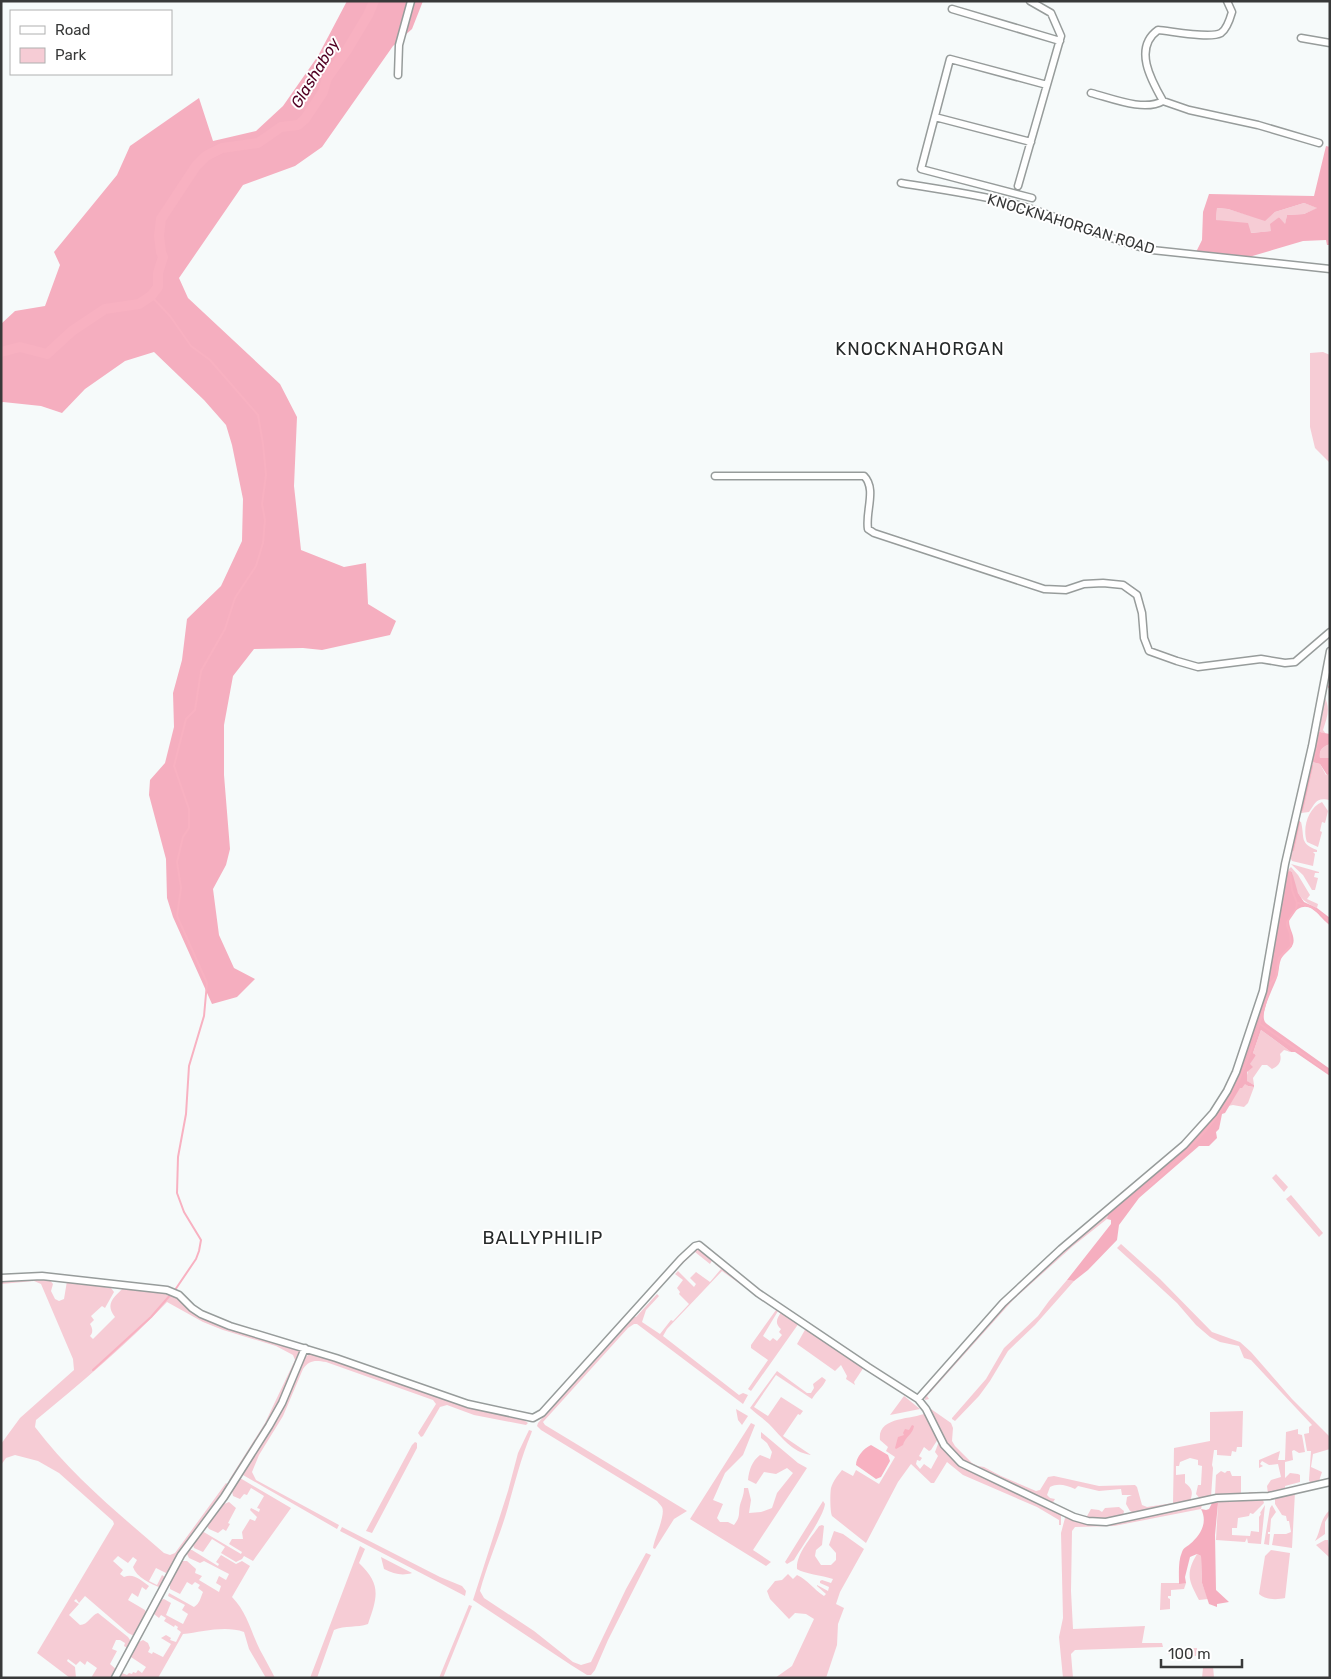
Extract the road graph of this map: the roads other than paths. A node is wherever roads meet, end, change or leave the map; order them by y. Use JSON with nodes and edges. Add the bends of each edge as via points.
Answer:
{"nodes":[{"id":1,"x":410,"y":1,"type":"edge"},
{"id":2,"x":1030,"y":1,"type":"edge"},
{"id":3,"x":1227,"y":1,"type":"edge"},
{"id":4,"x":952,"y":9,"type":"dead end"},
{"id":5,"x":1301,"y":38,"type":"dead end"},
{"id":6,"x":1060,"y":41,"type":"junction"},
{"id":7,"x":1330,"y":43,"type":"edge"},
{"id":8,"x":398,"y":75,"type":"dead end"},
{"id":9,"x":1047,"y":86,"type":"junction"},
{"id":10,"x":1091,"y":93,"type":"dead end"},
{"id":11,"x":1163,"y":101,"type":"junction"},
{"id":12,"x":935,"y":117,"type":"junction"},
{"id":13,"x":1031,"y":142,"type":"junction"},
{"id":14,"x":1319,"y":143,"type":"dead end"},
{"id":15,"x":901,"y":183,"type":"dead end"},
{"id":16,"x":1018,"y":186,"type":"dead end"},
{"id":17,"x":1032,"y":198,"type":"dead end"},
{"id":18,"x":1330,"y":268,"type":"edge"},
{"id":19,"x":715,"y":476,"type":"dead end"},
{"id":20,"x":1330,"y":632,"type":"edge"},
{"id":21,"x":1330,"y":652,"type":"edge"},
{"id":22,"x":1,"y":1278,"type":"edge"},
{"id":23,"x":305,"y":1348,"type":"junction"},
{"id":24,"x":918,"y":1399,"type":"junction"},
{"id":25,"x":1330,"y":1482,"type":"edge"},
{"id":26,"x":115,"y":1678,"type":"edge"}],
"edges":[{"from":1,"to":8,"type":"street","via":[[399,45]]},
{"from":2,"to":6,"type":"street","via":[[1051,13],[1062,36]]},
{"from":3,"to":11,"type":"street","via":[[1232,12],[1221,32],[1211,35],[1158,30],[1150,36],[1145,61]]},
{"from":4,"to":6,"type":"street"},
{"from":5,"to":7,"type":"street"},
{"from":6,"to":9,"type":"street"},
{"from":9,"to":12,"type":"street","via":[[950,59]]},
{"from":9,"to":13,"type":"street"},
{"from":10,"to":11,"type":"street","via":[[1141,106],[1157,105]]},
{"from":11,"to":14,"type":"street"},
{"from":12,"to":13,"type":"street"},
{"from":12,"to":17,"type":"street","via":[[921,169]]},
{"from":13,"to":16,"type":"street"},
{"from":15,"to":18,"type":"street","name":"KNOCKNAHORGAN ROAD","via":[[1023,206],[1152,250]]},
{"from":19,"to":20,"type":"street","via":[[864,476],[870,497],[866,521],[868,529],[874,533],[1044,589],[1066,590],[1084,584],[1103,583],[1122,585],[1137,595],[1149,651],[1177,662],[1198,667],[1261,659],[1295,662]]},
{"from":21,"to":24,"type":"street","via":[[1263,991],[1227,1091],[1184,1145],[1076,1236],[1016,1292]]},
{"from":22,"to":23,"type":"street","via":[[42,1276],[166,1290],[179,1295],[208,1318]]},
{"from":23,"to":24,"type":"street","via":[[468,1404],[533,1418],[542,1413],[686,1255],[699,1245],[758,1293]]},
{"from":23,"to":26,"type":"street","via":[[269,1426],[224,1497],[181,1555]]},
{"from":24,"to":25,"type":"street","via":[[944,1445],[961,1463],[1065,1514],[1088,1521],[1111,1521],[1217,1498],[1269,1496]]}]}
